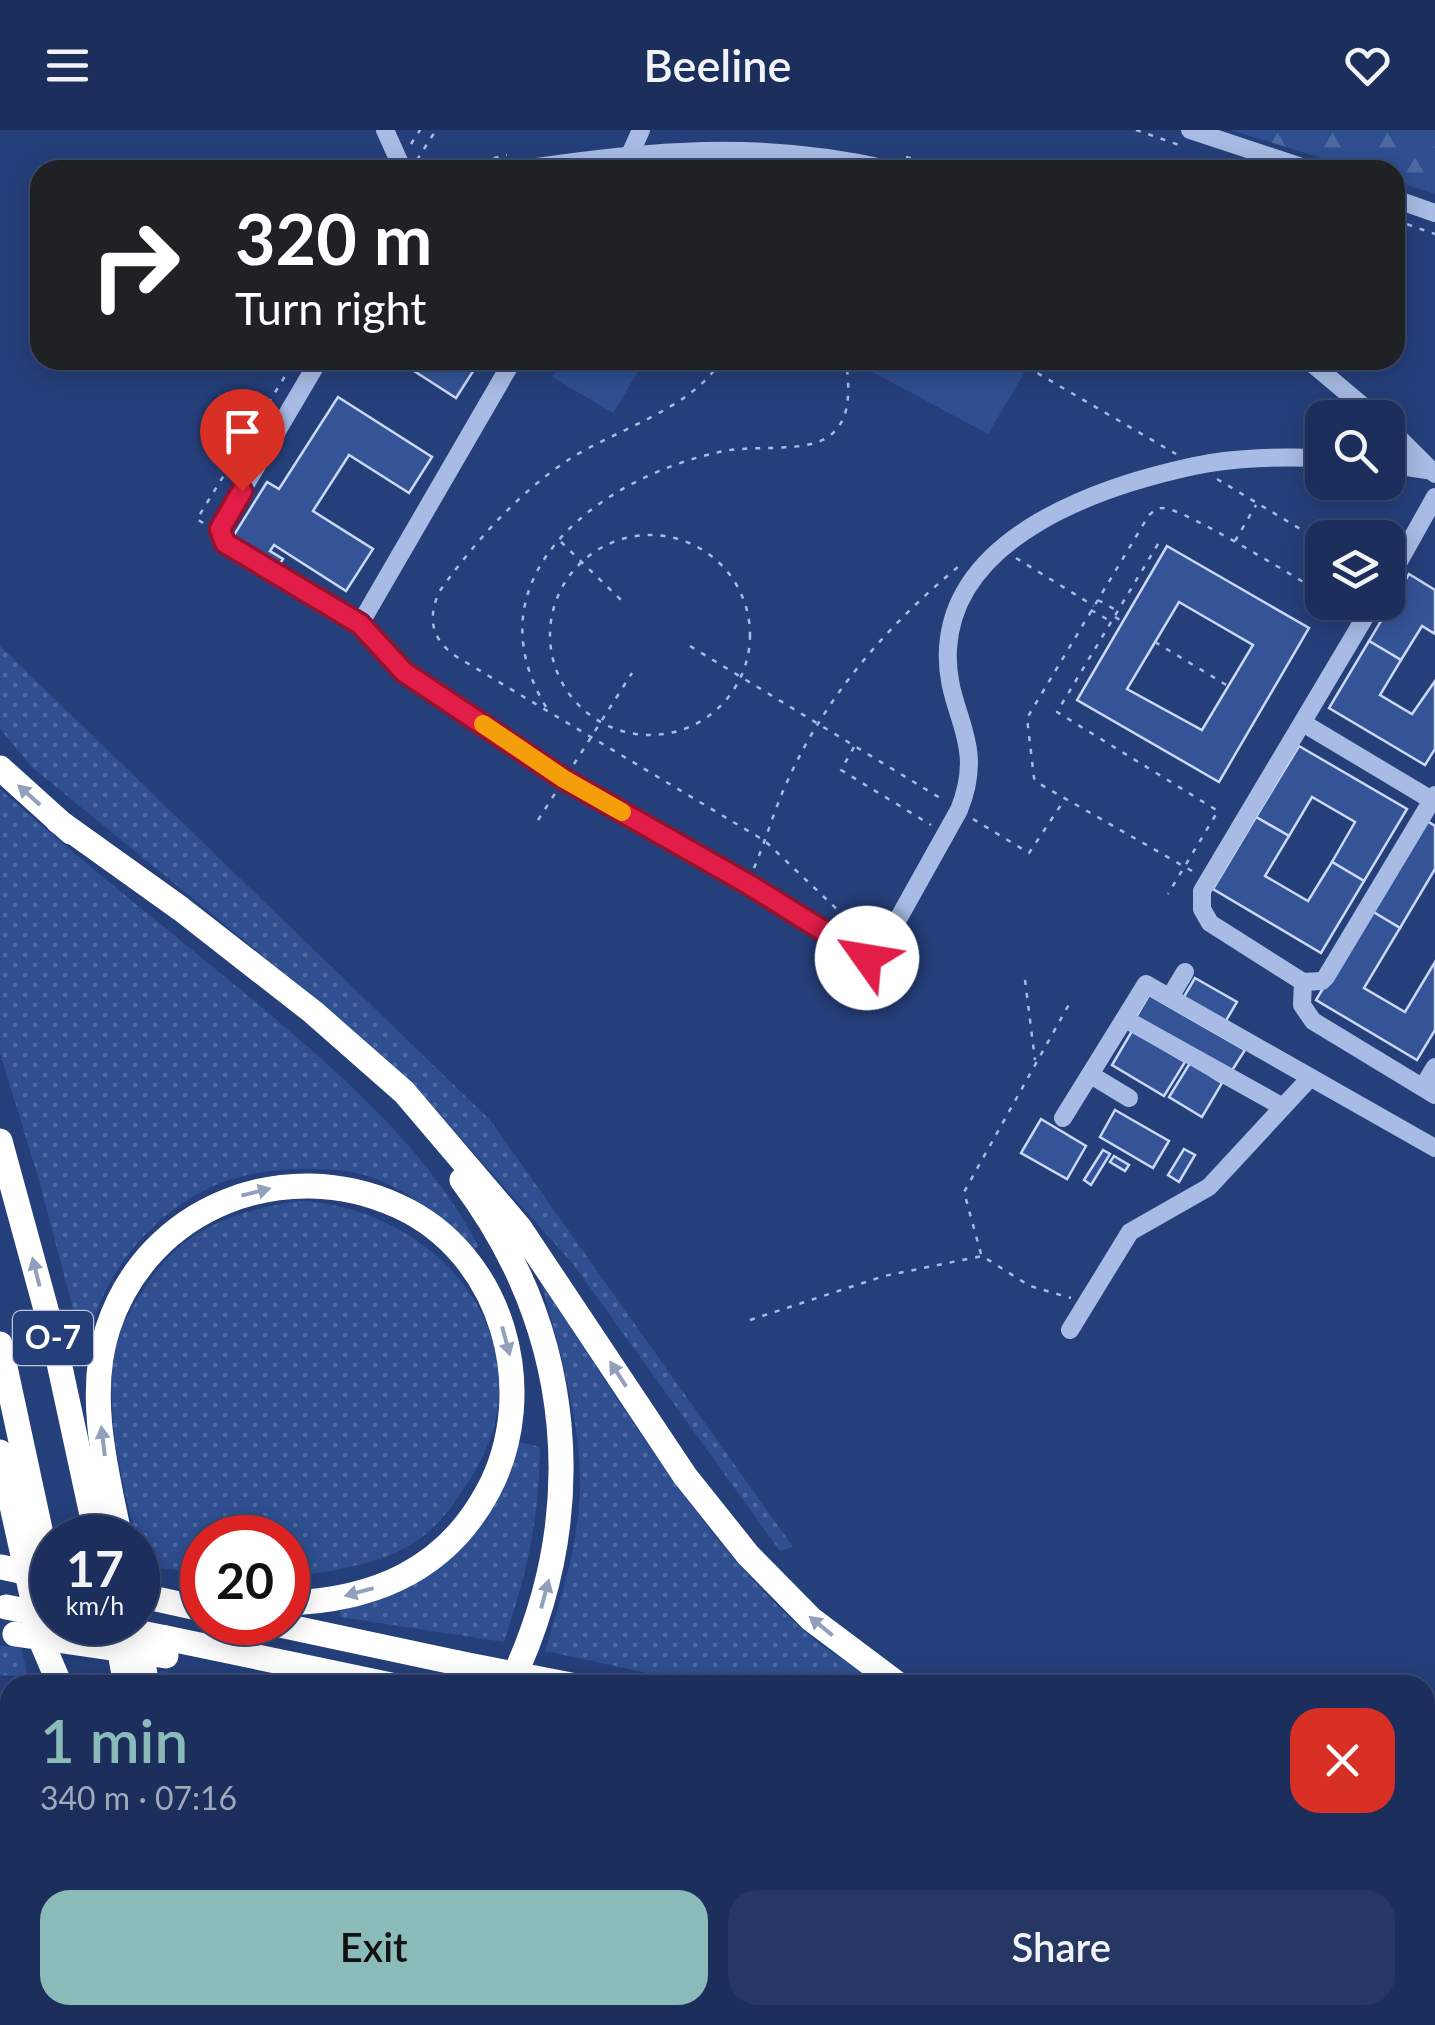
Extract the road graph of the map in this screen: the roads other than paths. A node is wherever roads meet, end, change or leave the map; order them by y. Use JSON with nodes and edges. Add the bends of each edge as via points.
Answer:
{"nodes":[{"id":1,"x":385,"y":130,"type":"edge"},
{"id":2,"x":641,"y":130,"type":"edge"},
{"id":3,"x":1190,"y":130,"type":"edge"},
{"id":4,"x":398,"y":160,"type":"edge"},
{"id":5,"x":628,"y":160,"type":"edge"},
{"id":6,"x":635,"y":160,"type":"edge"},
{"id":7,"x":849,"y":160,"type":"edge"},
{"id":8,"x":1281,"y":160,"type":"edge"},
{"id":9,"x":1405,"y":202,"type":"edge"},
{"id":10,"x":1435,"y":213,"type":"edge"},
{"id":11,"x":312,"y":370,"type":"edge"},
{"id":12,"x":507,"y":370,"type":"edge"},
{"id":13,"x":1320,"y":370,"type":"edge"},
{"id":14,"x":1356,"y":400,"type":"edge"},
{"id":15,"x":1405,"y":444,"type":"edge"},
{"id":16,"x":1305,"y":458,"type":"edge"},
{"id":17,"x":1405,"y":467,"type":"edge"},
{"id":18,"x":1434,"y":472,"type":"edge"},
{"id":19,"x":1435,"y":497,"type":"edge"},
{"id":20,"x":1405,"y":551,"type":"edge"},
{"id":21,"x":1363,"y":620,"type":"edge"},
{"id":22,"x":360,"y":624,"type":"junction"},
{"id":23,"x":1302,"y":723,"type":"junction"},
{"id":24,"x":0,"y":768,"type":"edge"},
{"id":25,"x":1434,"y":799,"type":"edge"},
{"id":26,"x":58,"y":821,"type":"junction"},
{"id":27,"x":1184,"y":972,"type":"dead end"},
{"id":28,"x":1304,"y":982,"type":"junction"},
{"id":29,"x":1170,"y":997,"type":"junction"},
{"id":30,"x":1125,"y":1019,"type":"junction"},
{"id":31,"x":1435,"y":1067,"type":"edge"},
{"id":32,"x":1091,"y":1074,"type":"junction"},
{"id":33,"x":1309,"y":1079,"type":"junction"},
{"id":34,"x":1429,"y":1091,"type":"edge"},
{"id":35,"x":1129,"y":1098,"type":"dead end"},
{"id":36,"x":1283,"y":1107,"type":"junction"},
{"id":37,"x":1063,"y":1118,"type":"dead end"},
{"id":38,"x":0,"y":1141,"type":"edge"},
{"id":39,"x":1435,"y":1148,"type":"edge"},
{"id":40,"x":1070,"y":1330,"type":"dead end"},
{"id":41,"x":0,"y":1344,"type":"edge"},
{"id":42,"x":0,"y":1452,"type":"edge"},
{"id":43,"x":38,"y":1515,"type":"edge"},
{"id":44,"x":92,"y":1515,"type":"edge"},
{"id":45,"x":116,"y":1515,"type":"edge"},
{"id":46,"x":0,"y":1567,"type":"edge"},
{"id":47,"x":30,"y":1575,"type":"edge"},
{"id":48,"x":310,"y":1602,"type":"edge"},
{"id":49,"x":30,"y":1618,"type":"edge"},
{"id":50,"x":5,"y":1620,"type":"edge"},
{"id":51,"x":310,"y":1631,"type":"edge"},
{"id":52,"x":65,"y":1645,"type":"edge"},
{"id":53,"x":118,"y":1645,"type":"edge"},
{"id":54,"x":140,"y":1645,"type":"edge"},
{"id":55,"x":160,"y":1645,"type":"edge"},
{"id":56,"x":166,"y":1647,"type":"junction"},
{"id":57,"x":56,"y":1675,"type":"edge"},
{"id":58,"x":71,"y":1675,"type":"edge"},
{"id":59,"x":124,"y":1675,"type":"edge"},
{"id":60,"x":145,"y":1675,"type":"edge"},
{"id":61,"x":343,"y":1675,"type":"edge"},
{"id":62,"x":514,"y":1675,"type":"edge"},
{"id":63,"x":520,"y":1675,"type":"edge"},
{"id":64,"x":886,"y":1675,"type":"edge"}],
"edges":[{"from":1,"to":4,"type":"street"},
{"from":2,"to":5,"type":"street"},
{"from":3,"to":8,"type":"street"},
{"from":6,"to":7,"type":"street","via":[[680,149],[767,149]]},
{"from":9,"to":10,"type":"street"},
{"from":11,"to":22,"type":"street","via":[[220,535]]},
{"from":12,"to":22,"type":"street"},
{"from":13,"to":14,"type":"street"},
{"from":15,"to":18,"type":"street"},
{"from":16,"to":22,"type":"street","via":[[1195,465],[1113,490],[1048,516],[975,575],[950,636],[950,678],[968,741],[968,786],[875,957],[564,779],[404,672]]},
{"from":17,"to":18,"type":"street"},
{"from":19,"to":20,"type":"street"},
{"from":21,"to":23,"type":"street"},
{"from":23,"to":25,"type":"street"},
{"from":23,"to":28,"type":"street","via":[[1201,900],[1210,922]]},
{"from":26,"to":24,"type":"highway","one_way":true},
{"from":25,"to":28,"type":"street","via":[[1326,977]]},
{"from":62,"to":26,"type":"highway","one_way":true,"via":[[551,1574],[563,1460],[553,1376],[512,1260],[466,1184],[391,1098]]},
{"from":64,"to":26,"type":"highway","one_way":true,"via":[[811,1618],[748,1555],[686,1476],[519,1227],[404,1092],[313,1012]]},
{"from":27,"to":29,"type":"street"},
{"from":28,"to":34,"type":"street","via":[[1302,1005],[1313,1020]]},
{"from":29,"to":30,"type":"street","via":[[1146,984]]},
{"from":29,"to":33,"type":"street"},
{"from":30,"to":32,"type":"street"},
{"from":30,"to":36,"type":"street"},
{"from":31,"to":34,"type":"street"},
{"from":32,"to":35,"type":"street"},
{"from":32,"to":37,"type":"street"},
{"from":33,"to":36,"type":"street"},
{"from":33,"to":39,"type":"street"},
{"from":36,"to":40,"type":"street","via":[[1208,1187],[1132,1230]]},
{"from":44,"to":38,"type":"highway","number":"O-7","one_way":true,"via":[[53,1335]]},
{"from":41,"to":43,"type":"highway","number":"O-7"},
{"from":42,"to":57,"type":"highway","via":[[43,1645]]},
{"from":45,"to":48,"type":"highway","one_way":true,"via":[[99,1396],[108,1328],[139,1268],[163,1239],[193,1216],[256,1190],[348,1188],[389,1202],[437,1231],[493,1302],[513,1378],[508,1444],[482,1504],[438,1555],[392,1582]]},
{"from":46,"to":47,"type":"highway","bridge":true},
{"from":49,"to":50,"type":"highway","bridge":true},
{"from":50,"to":56,"type":"highway","bridge":true},
{"from":51,"to":63,"type":"highway","bridge":true},
{"from":52,"to":58,"type":"highway"},
{"from":53,"to":59,"type":"highway"},
{"from":54,"to":60,"type":"highway"},
{"from":55,"to":56,"type":"highway","bridge":true},
{"from":56,"to":61,"type":"highway","via":[[231,1665]]}]}
